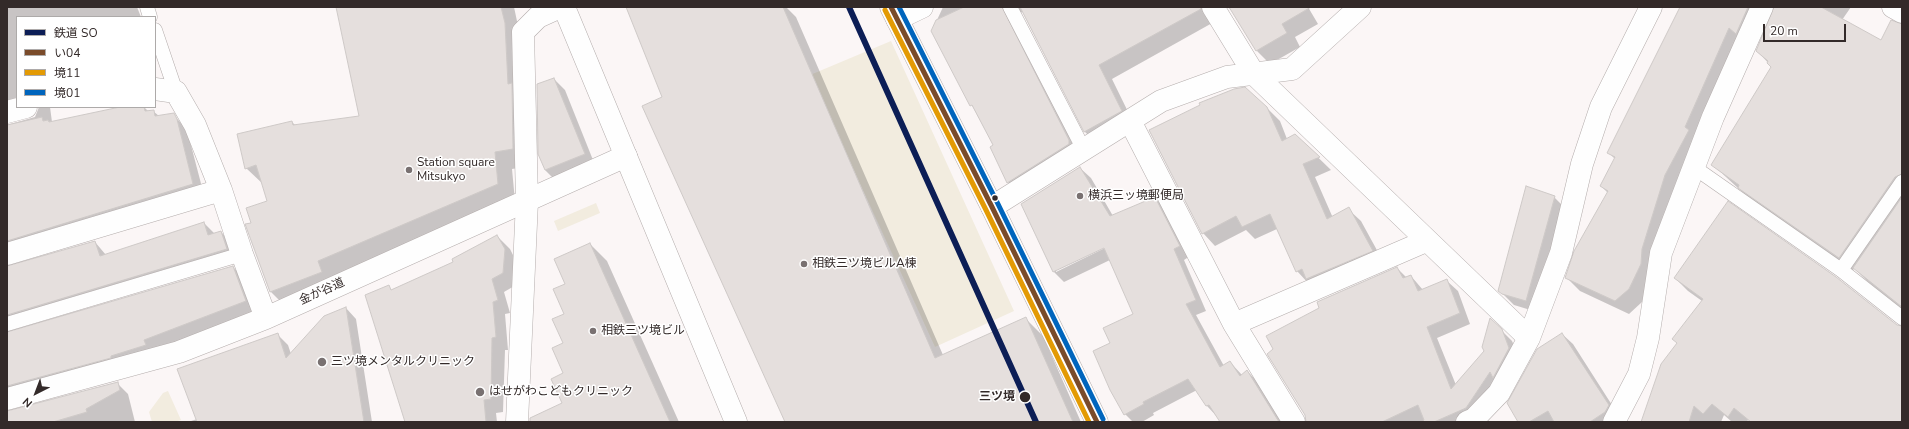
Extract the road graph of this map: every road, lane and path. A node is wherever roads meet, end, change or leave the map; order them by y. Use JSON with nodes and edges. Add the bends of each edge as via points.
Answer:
{"nodes":[{"id":1,"x":560,"y":7,"type":"edge"},
{"id":2,"x":564,"y":7,"type":"edge"},
{"id":3,"x":922,"y":7,"type":"edge"},
{"id":4,"x":1010,"y":7,"type":"edge"},
{"id":5,"x":1213,"y":7,"type":"edge"},
{"id":6,"x":1360,"y":7,"type":"edge"},
{"id":7,"x":1651,"y":7,"type":"edge"},
{"id":8,"x":1762,"y":7,"type":"edge"},
{"id":9,"x":1893,"y":7,"type":"edge"},
{"id":10,"x":1902,"y":12,"type":"edge"},
{"id":11,"x":894,"y":13,"type":"edge"},
{"id":12,"x":156,"y":36,"type":"edge"},
{"id":13,"x":1254,"y":74,"type":"junction"},
{"id":14,"x":165,"y":91,"type":"edge"},
{"id":15,"x":22,"y":108,"type":"edge"},
{"id":16,"x":7,"y":112,"type":"edge"},
{"id":17,"x":1130,"y":122,"type":"junction"},
{"id":18,"x":1084,"y":150,"type":"junction"},
{"id":19,"x":626,"y":156,"type":"junction"},
{"id":20,"x":1695,"y":168,"type":"junction"},
{"id":21,"x":1902,"y":182,"type":"edge"},
{"id":22,"x":221,"y":190,"type":"junction"},
{"id":23,"x":527,"y":201,"type":"junction"},
{"id":24,"x":992,"y":207,"type":"junction"},
{"id":25,"x":1426,"y":241,"type":"junction"},
{"id":26,"x":7,"y":254,"type":"edge"},
{"id":27,"x":242,"y":254,"type":"junction"},
{"id":28,"x":1841,"y":270,"type":"junction"},
{"id":29,"x":266,"y":318,"type":"junction"},
{"id":30,"x":1902,"y":318,"type":"edge"},
{"id":31,"x":7,"y":324,"type":"edge"},
{"id":32,"x":1234,"y":324,"type":"junction"},
{"id":33,"x":1529,"y":338,"type":"junction"},
{"id":34,"x":7,"y":399,"type":"edge"},
{"id":35,"x":517,"y":422,"type":"edge"},
{"id":36,"x":736,"y":422,"type":"edge"},
{"id":37,"x":1096,"y":422,"type":"edge"},
{"id":38,"x":1294,"y":422,"type":"edge"},
{"id":39,"x":1468,"y":422,"type":"edge"},
{"id":40,"x":1614,"y":422,"type":"edge"}],
"edges":[{"from":1,"to":23,"type":"street","via":[[538,16],[523,32]]},
{"from":2,"to":19,"type":"street"},
{"from":3,"to":11,"type":"street"},
{"from":4,"to":18,"type":"lane"},
{"from":5,"to":13,"type":"street"},
{"from":6,"to":13,"type":"street","via":[[1292,70]]},
{"from":7,"to":33,"type":"street","via":[[1600,107],[1582,164],[1561,253]]},
{"from":8,"to":20,"type":"street","via":[[1713,117]]},
{"from":9,"to":10,"type":"street"},
{"from":11,"to":24,"type":"street"},
{"from":12,"to":14,"type":"lane"},
{"from":13,"to":17,"type":"street","via":[[1227,77],[1161,101]]},
{"from":13,"to":25,"type":"street"},
{"from":14,"to":22,"type":"street","via":[[195,125]]},
{"from":15,"to":16,"type":"street"},
{"from":17,"to":18,"type":"street"},
{"from":17,"to":32,"type":"street"},
{"from":18,"to":24,"type":"street"},
{"from":19,"to":23,"type":"street","name":"金が谷道"},
{"from":19,"to":36,"type":"street"},
{"from":20,"to":28,"type":"lane"},
{"from":20,"to":40,"type":"street","via":[[1661,254],[1648,338],[1638,374]]},
{"from":21,"to":28,"type":"lane"},
{"from":22,"to":26,"type":"street"},
{"from":22,"to":27,"type":"street"},
{"from":23,"to":29,"type":"street","name":"金が谷道"},
{"from":23,"to":35,"type":"street"},
{"from":24,"to":37,"type":"street"},
{"from":25,"to":32,"type":"street"},
{"from":25,"to":33,"type":"street"},
{"from":27,"to":29,"type":"street"},
{"from":27,"to":31,"type":"lane"},
{"from":28,"to":30,"type":"lane"},
{"from":29,"to":34,"type":"street","name":"金が谷道","via":[[179,352]]},
{"from":32,"to":38,"type":"street"},
{"from":33,"to":39,"type":"street","via":[[1499,394]]}]}
